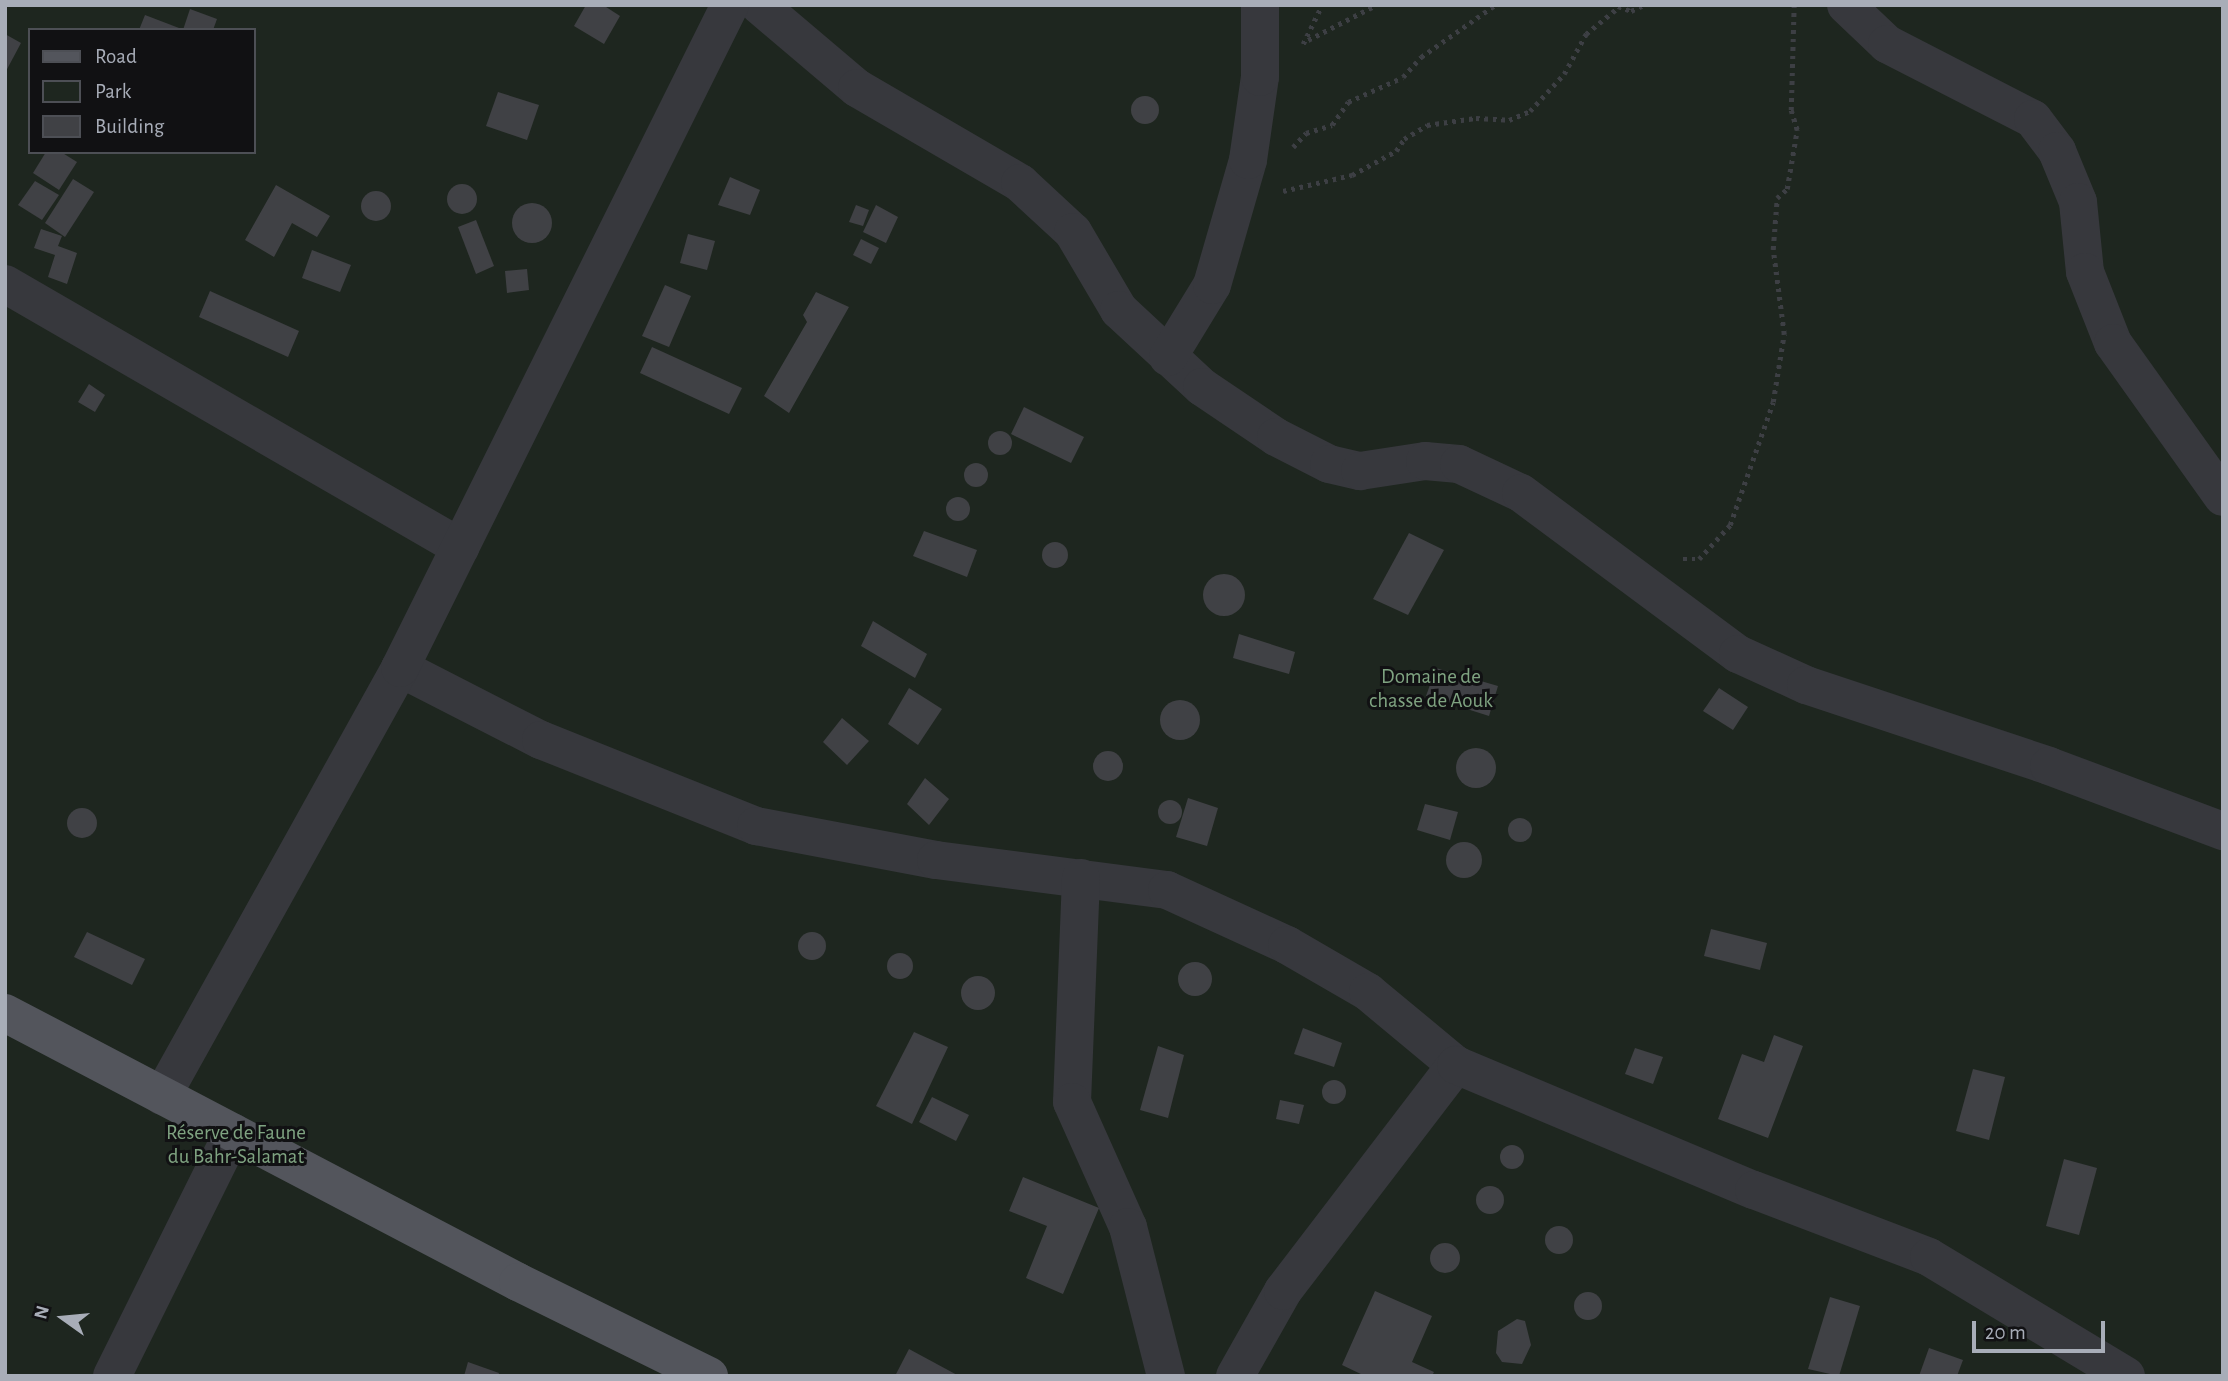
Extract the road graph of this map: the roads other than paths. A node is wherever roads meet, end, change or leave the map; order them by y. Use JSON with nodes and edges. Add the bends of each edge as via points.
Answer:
{"nodes":[{"id":1,"x":730,"y":5,"type":"edge"},
{"id":2,"x":759,"y":5,"type":"edge"},
{"id":3,"x":1260,"y":5,"type":"edge"},
{"id":4,"x":1846,"y":5,"type":"edge"},
{"id":5,"x":5,"y":284,"type":"edge"},
{"id":6,"x":1168,"y":358,"type":"junction"},
{"id":7,"x":2223,"y":497,"type":"edge"},
{"id":8,"x":460,"y":547,"type":"junction"},
{"id":9,"x":400,"y":668,"type":"junction"},
{"id":10,"x":2223,"y":831,"type":"edge"},
{"id":11,"x":1082,"y":878,"type":"junction"},
{"id":12,"x":5,"y":1013,"type":"edge"},
{"id":13,"x":1456,"y":1065,"type":"junction"},
{"id":14,"x":162,"y":1096,"type":"junction"},
{"id":15,"x":233,"y":1132,"type":"junction"},
{"id":16,"x":112,"y":1376,"type":"edge"},
{"id":17,"x":709,"y":1376,"type":"edge"},
{"id":18,"x":1166,"y":1376,"type":"edge"},
{"id":19,"x":1235,"y":1376,"type":"edge"},
{"id":20,"x":2126,"y":1376,"type":"edge"}],
"edges":[{"from":1,"to":8,"type":"street"},
{"from":2,"to":6,"type":"street","via":[[857,88],[1020,183],[1073,232],[1119,310]]},
{"from":3,"to":6,"type":"street","via":[[1261,76],[1248,160],[1212,285]]},
{"from":4,"to":7,"type":"street","via":[[1888,44],[2033,118],[2057,151],[2078,202],[2085,272],[2113,343]]},
{"from":5,"to":8,"type":"street"},
{"from":6,"to":10,"type":"street","via":[[1238,412],[1329,464],[1360,471],[1425,461],[1460,464],[1521,493],[1738,654],[1806,685],[2049,766]]},
{"from":8,"to":9,"type":"street"},
{"from":9,"to":11,"type":"street","via":[[541,740],[756,826],[936,860]]},
{"from":9,"to":14,"type":"street"},
{"from":11,"to":13,"type":"street","via":[[1167,890],[1287,945],[1368,992]]},
{"from":11,"to":18,"type":"street","via":[[1072,1102],[1128,1227]]},
{"from":12,"to":14,"type":"main road"},
{"from":13,"to":19,"type":"street","via":[[1283,1291]]},
{"from":13,"to":20,"type":"street","via":[[1754,1190],[1928,1257]]},
{"from":14,"to":15,"type":"main road"},
{"from":15,"to":16,"type":"street"},
{"from":15,"to":17,"type":"main road"}]}
